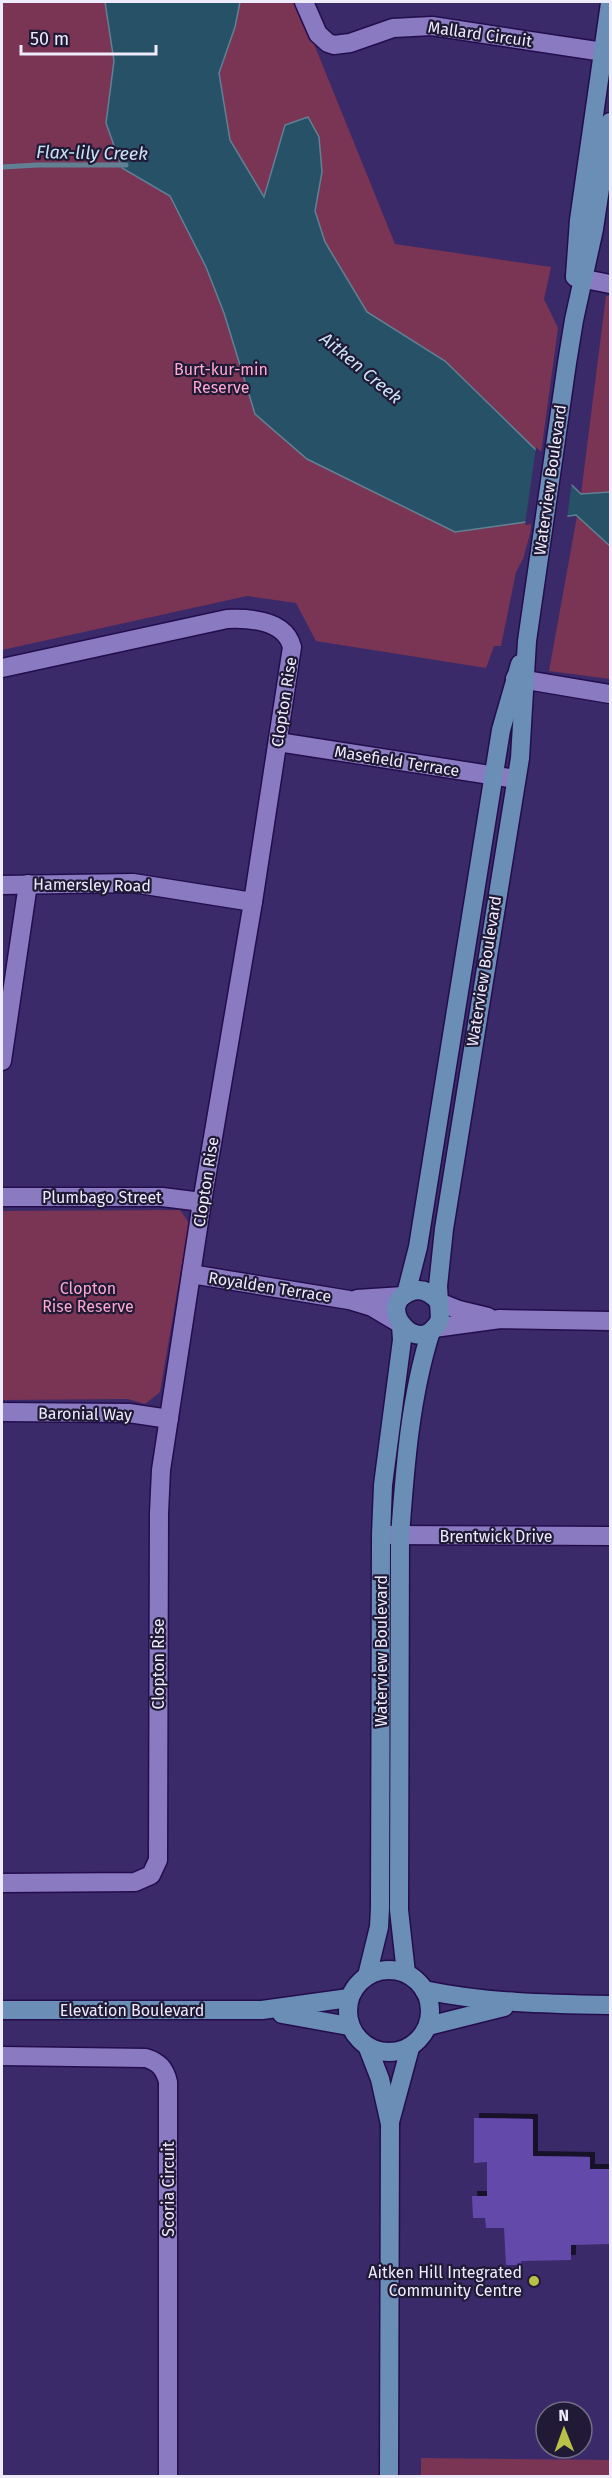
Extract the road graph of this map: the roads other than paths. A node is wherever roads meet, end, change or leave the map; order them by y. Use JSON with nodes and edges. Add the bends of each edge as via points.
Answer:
{"nodes":[{"id":1,"x":304,"y":2,"type":"edge"},
{"id":2,"x":610,"y":3,"type":"edge"},
{"id":3,"x":607,"y":52,"type":"edge"},
{"id":4,"x":610,"y":122,"type":"edge"},
{"id":5,"x":579,"y":278,"type":"junction"},
{"id":6,"x":610,"y":284,"type":"edge"},
{"id":7,"x":2,"y":668,"type":"edge"},
{"id":8,"x":520,"y":679,"type":"junction"},
{"id":9,"x":610,"y":694,"type":"edge"},
{"id":10,"x":278,"y":742,"type":"junction"},
{"id":11,"x":493,"y":775,"type":"junction"},
{"id":12,"x":516,"y":779,"type":"junction"},
{"id":13,"x":28,"y":884,"type":"junction"},
{"id":14,"x":2,"y":885,"type":"edge"},
{"id":15,"x":253,"y":902,"type":"junction"},
{"id":16,"x":454,"y":1025,"type":"junction"},
{"id":17,"x":475,"y":1028,"type":"junction"},
{"id":18,"x":2,"y":1061,"type":"edge"},
{"id":19,"x":2,"y":1197,"type":"edge"},
{"id":20,"x":202,"y":1202,"type":"junction"},
{"id":21,"x":191,"y":1274,"type":"junction"},
{"id":22,"x":405,"y":1295,"type":"junction"},
{"id":23,"x":349,"y":1300,"type":"junction"},
{"id":24,"x":438,"y":1301,"type":"junction"},
{"id":25,"x":500,"y":1319,"type":"junction"},
{"id":26,"x":610,"y":1321,"type":"edge"},
{"id":27,"x":400,"y":1324,"type":"junction"},
{"id":28,"x":432,"y":1330,"type":"junction"},
{"id":29,"x":2,"y":1413,"type":"edge"},
{"id":30,"x":169,"y":1419,"type":"junction"},
{"id":31,"x":381,"y":1535,"type":"junction"},
{"id":32,"x":400,"y":1536,"type":"junction"},
{"id":33,"x":610,"y":1536,"type":"edge"},
{"id":34,"x":380,"y":1780,"type":"junction"},
{"id":35,"x":400,"y":1780,"type":"junction"},
{"id":36,"x":2,"y":1883,"type":"edge"},
{"id":37,"x":406,"y":1973,"type":"junction"},
{"id":38,"x":367,"y":1976,"type":"junction"},
{"id":39,"x":424,"y":1990,"type":"junction"},
{"id":40,"x":350,"y":1998,"type":"junction"},
{"id":41,"x":518,"y":2004,"type":"junction"},
{"id":42,"x":610,"y":2004,"type":"edge"},
{"id":43,"x":2,"y":2010,"type":"edge"},
{"id":44,"x":262,"y":2010,"type":"junction"},
{"id":45,"x":350,"y":2026,"type":"junction"},
{"id":46,"x":428,"y":2026,"type":"junction"},
{"id":47,"x":368,"y":2048,"type":"junction"},
{"id":48,"x":410,"y":2048,"type":"junction"},
{"id":49,"x":2,"y":2056,"type":"edge"},
{"id":50,"x":390,"y":2124,"type":"junction"},
{"id":51,"x":168,"y":2476,"type":"edge"},
{"id":52,"x":389,"y":2476,"type":"edge"}],
"edges":[{"from":1,"to":3,"type":"street","name":"Mallard Circuit","via":[[318,34],[334,45],[393,28],[421,26]]},
{"from":2,"to":3,"type":"street","name":"Waterview Boulevard"},
{"from":3,"to":5,"type":"street","name":"Waterview Boulevard","via":[[579,220]]},
{"from":4,"to":5,"type":"street","name":"Waterview Boulevard","via":[[594,229]]},
{"from":5,"to":6,"type":"street"},
{"from":5,"to":8,"type":"street","name":"Waterview Boulevard"},
{"from":7,"to":10,"type":"street","name":"Clopton Rise","via":[[227,619],[258,621],[282,630],[292,647]]},
{"from":8,"to":9,"type":"street"},
{"from":8,"to":11,"type":"street","name":"Waterview Boulevard","via":[[501,730]]},
{"from":8,"to":12,"type":"street","name":"Waterview Boulevard","via":[[524,713]]},
{"from":10,"to":11,"type":"street","name":"Masefield Terrace"},
{"from":10,"to":15,"type":"street","name":"Clopton Rise"},
{"from":11,"to":12,"type":"street","name":"Masefield Terrace"},
{"from":11,"to":16,"type":"street","name":"Waterview Boulevard"},
{"from":12,"to":17,"type":"street","name":"Waterview Boulevard"},
{"from":13,"to":14,"type":"street","name":"Hamersley Road"},
{"from":13,"to":15,"type":"street","name":"Hamersley Road","via":[[133,883]]},
{"from":13,"to":18,"type":"street"},
{"from":15,"to":20,"type":"street","name":"Clopton Rise"},
{"from":16,"to":17,"type":"street"},
{"from":16,"to":22,"type":"street","name":"Waterview Boulevard","via":[[418,1247]]},
{"from":17,"to":24,"type":"street","name":"Waterview Boulevard","via":[[444,1229]]},
{"from":19,"to":20,"type":"street","name":"Plumbago Street","via":[[162,1197]]},
{"from":20,"to":21,"type":"street","name":"Clopton Rise"},
{"from":21,"to":23,"type":"street","name":"Royalden Terrace"},
{"from":21,"to":30,"type":"street","name":"Clopton Rise"},
{"from":22,"to":23,"type":"street","name":"Royalden Terrace"},
{"from":22,"to":24,"type":"street","via":[[423,1290]]},
{"from":22,"to":27,"type":"street","via":[[397,1309]]},
{"from":23,"to":27,"type":"street","name":"Royalden Terrace","via":[[372,1307]]},
{"from":24,"to":25,"type":"street"},
{"from":24,"to":28,"type":"street","via":[[440,1318]]},
{"from":25,"to":26,"type":"street"},
{"from":25,"to":28,"type":"street"},
{"from":27,"to":28,"type":"street","via":[[415,1334]]},
{"from":27,"to":31,"type":"street","name":"Waterview Boulevard","via":[[402,1340],[383,1485]]},
{"from":28,"to":32,"type":"street","name":"Waterview Boulevard","via":[[419,1371]]},
{"from":29,"to":30,"type":"street","name":"Baronial Way","via":[[129,1413]]},
{"from":30,"to":36,"type":"street","name":"Clopton Rise","via":[[159,1513],[156,1868],[144,1880],[135,1882]]},
{"from":31,"to":32,"type":"street","name":"Brentwick Drive"},
{"from":31,"to":34,"type":"street","name":"Waterview Boulevard"},
{"from":32,"to":33,"type":"street","name":"Brentwick Drive"},
{"from":32,"to":35,"type":"street","name":"Waterview Boulevard"},
{"from":34,"to":35,"type":"street"},
{"from":34,"to":38,"type":"street","name":"Waterview Boulevard","via":[[379,1927]]},
{"from":35,"to":37,"type":"street","name":"Waterview Boulevard","via":[[399,1910]]},
{"from":37,"to":38,"type":"street","via":[[381,1971]]},
{"from":37,"to":39,"type":"street"},
{"from":38,"to":40,"type":"street"},
{"from":39,"to":41,"type":"street"},
{"from":39,"to":46,"type":"street","via":[[429,2001]]},
{"from":40,"to":44,"type":"street","name":"Elevation Boulevard"},
{"from":40,"to":45,"type":"street"},
{"from":41,"to":42,"type":"street"},
{"from":41,"to":46,"type":"street"},
{"from":43,"to":44,"type":"street","name":"Elevation Boulevard"},
{"from":44,"to":45,"type":"street","name":"Elevation Boulevard"},
{"from":45,"to":47,"type":"street"},
{"from":46,"to":48,"type":"street"},
{"from":47,"to":48,"type":"street","via":[[396,2052]]},
{"from":47,"to":50,"type":"street"},
{"from":48,"to":50,"type":"street"},
{"from":49,"to":51,"type":"street","name":"Scoria Circuit","via":[[146,2058],[166,2073]]},
{"from":50,"to":52,"type":"street"}]}
